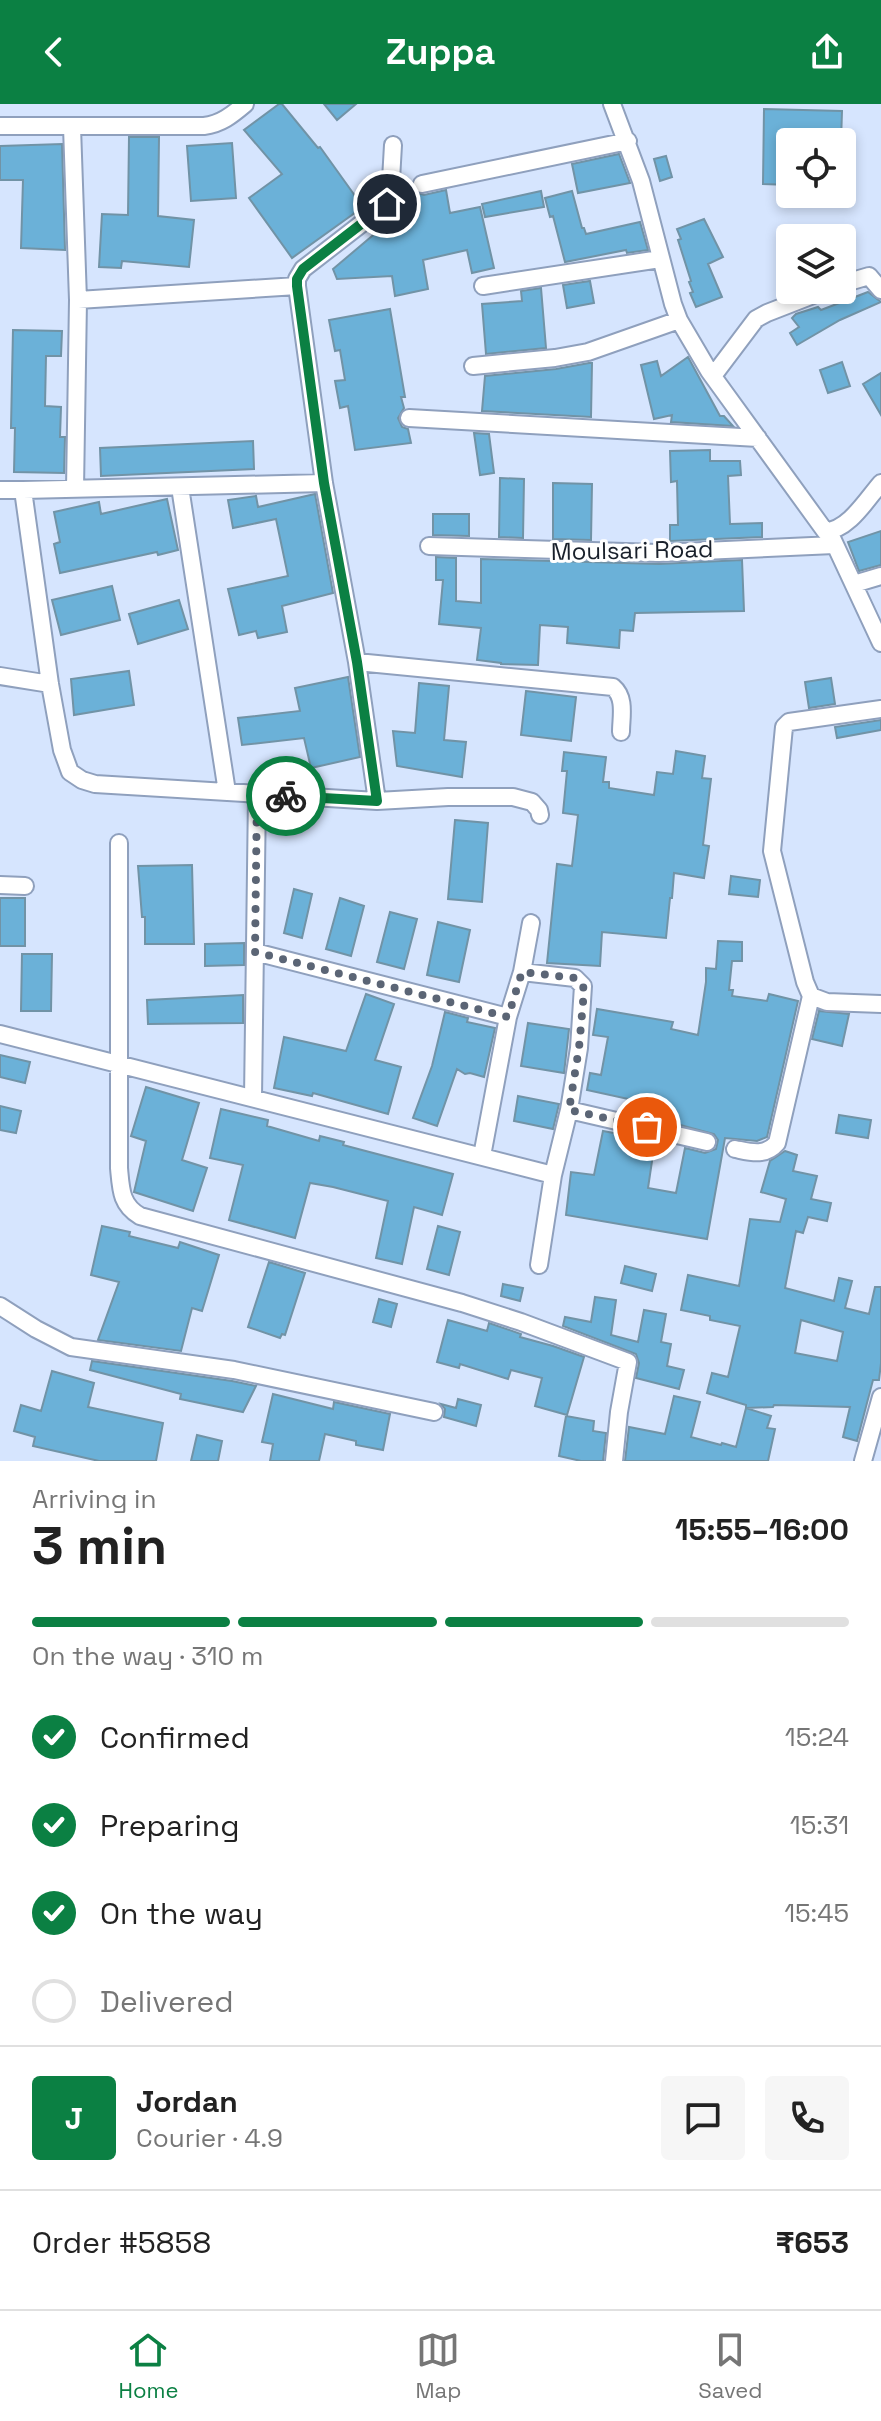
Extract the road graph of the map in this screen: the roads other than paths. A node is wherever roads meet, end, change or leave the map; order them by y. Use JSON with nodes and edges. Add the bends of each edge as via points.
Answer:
{"nodes":[{"id":1,"x":245,"y":104,"type":"edge"},
{"id":2,"x":612,"y":104,"type":"edge"},
{"id":3,"x":0,"y":126,"type":"edge"},
{"id":4,"x":72,"y":127,"type":"junction"},
{"id":5,"x":628,"y":141,"type":"junction"},
{"id":6,"x":393,"y":145,"type":"dead end"},
{"id":7,"x":422,"y":184,"type":"dead end"},
{"id":8,"x":660,"y":259,"type":"junction"},
{"id":9,"x":856,"y":280,"type":"edge"},
{"id":10,"x":297,"y":286,"type":"junction"},
{"id":11,"x":483,"y":286,"type":"dead end"},
{"id":12,"x":881,"y":290,"type":"edge"},
{"id":13,"x":78,"y":300,"type":"junction"},
{"id":14,"x":790,"y":304,"type":"edge"},
{"id":15,"x":679,"y":320,"type":"junction"},
{"id":16,"x":473,"y":366,"type":"dead end"},
{"id":17,"x":713,"y":376,"type":"junction"},
{"id":18,"x":409,"y":418,"type":"dead end"},
{"id":19,"x":758,"y":438,"type":"junction"},
{"id":20,"x":324,"y":483,"type":"junction"},
{"id":21,"x":881,"y":483,"type":"edge"},
{"id":22,"x":180,"y":487,"type":"junction"},
{"id":23,"x":75,"y":489,"type":"junction"},
{"id":24,"x":0,"y":490,"type":"edge"},
{"id":25,"x":23,"y":490,"type":"junction"},
{"id":26,"x":831,"y":538,"type":"junction"},
{"id":27,"x":429,"y":546,"type":"dead end"},
{"id":28,"x":881,"y":576,"type":"edge"},
{"id":29,"x":854,"y":584,"type":"junction"},
{"id":30,"x":881,"y":643,"type":"edge"},
{"id":31,"x":357,"y":662,"type":"junction"},
{"id":32,"x":0,"y":676,"type":"edge"},
{"id":33,"x":50,"y":684,"type":"junction"},
{"id":34,"x":881,"y":709,"type":"edge"},
{"id":35,"x":621,"y":732,"type":"dead end"},
{"id":36,"x":227,"y":792,"type":"junction"},
{"id":37,"x":257,"y":794,"type":"junction"},
{"id":38,"x":377,"y":801,"type":"junction"},
{"id":39,"x":540,"y":815,"type":"dead end"},
{"id":40,"x":119,"y":843,"type":"dead end"},
{"id":41,"x":0,"y":885,"type":"edge"},
{"id":42,"x":25,"y":886,"type":"dead end"},
{"id":43,"x":531,"y":923,"type":"dead end"},
{"id":44,"x":255,"y":952,"type":"junction"},
{"id":45,"x":522,"y":972,"type":"junction"},
{"id":46,"x":811,"y":996,"type":"junction"},
{"id":47,"x":881,"y":1004,"type":"edge"},
{"id":48,"x":508,"y":1017,"type":"junction"},
{"id":49,"x":0,"y":1034,"type":"edge"},
{"id":50,"x":121,"y":1064,"type":"junction"},
{"id":51,"x":253,"y":1098,"type":"junction"},
{"id":52,"x":569,"y":1110,"type":"junction"},
{"id":53,"x":707,"y":1142,"type":"dead end"},
{"id":54,"x":735,"y":1149,"type":"dead end"},
{"id":55,"x":482,"y":1156,"type":"junction"},
{"id":56,"x":553,"y":1175,"type":"junction"},
{"id":57,"x":539,"y":1265,"type":"dead end"},
{"id":58,"x":0,"y":1306,"type":"edge"},
{"id":59,"x":881,"y":1397,"type":"edge"},
{"id":60,"x":434,"y":1412,"type":"dead end"},
{"id":61,"x":614,"y":1461,"type":"edge"},
{"id":62,"x":863,"y":1461,"type":"edge"}],
"edges":[{"from":1,"to":4,"type":"street","via":[[215,125]]},
{"from":2,"to":5,"type":"street"},
{"from":3,"to":4,"type":"street"},
{"from":4,"to":13,"type":"street"},
{"from":5,"to":7,"type":"street"},
{"from":5,"to":8,"type":"street"},
{"from":6,"to":10,"type":"street","via":[[387,204],[303,269]]},
{"from":8,"to":11,"type":"street"},
{"from":8,"to":15,"type":"street"},
{"from":9,"to":12,"type":"street","via":[[869,276]]},
{"from":10,"to":13,"type":"street"},
{"from":10,"to":20,"type":"street"},
{"from":13,"to":23,"type":"street"},
{"from":14,"to":17,"type":"street","via":[[756,319]]},
{"from":15,"to":16,"type":"street","via":[[588,352]]},
{"from":15,"to":17,"type":"street"},
{"from":17,"to":19,"type":"street"},
{"from":18,"to":19,"type":"street"},
{"from":19,"to":26,"type":"street"},
{"from":20,"to":22,"type":"street"},
{"from":20,"to":31,"type":"street"},
{"from":21,"to":26,"type":"street","name":"Moulsari Road"},
{"from":22,"to":23,"type":"street"},
{"from":22,"to":36,"type":"street"},
{"from":23,"to":25,"type":"street"},
{"from":24,"to":25,"type":"street"},
{"from":25,"to":33,"type":"street"},
{"from":26,"to":27,"type":"street","name":"Moulsari Road","via":[[659,553]]},
{"from":26,"to":29,"type":"street"},
{"from":28,"to":29,"type":"street"},
{"from":29,"to":30,"type":"street"},
{"from":31,"to":35,"type":"street","via":[[613,687],[622,699]]},
{"from":31,"to":38,"type":"street"},
{"from":32,"to":33,"type":"street"},
{"from":33,"to":36,"type":"street","via":[[65,762],[82,780]]},
{"from":34,"to":46,"type":"street","via":[[789,722],[782,732],[773,862]]},
{"from":36,"to":37,"type":"street"},
{"from":37,"to":38,"type":"street"},
{"from":37,"to":44,"type":"street"},
{"from":38,"to":39,"type":"street","via":[[513,797],[532,802]]},
{"from":40,"to":50,"type":"street"},
{"from":41,"to":42,"type":"street"},
{"from":43,"to":45,"type":"street"},
{"from":44,"to":48,"type":"street"},
{"from":44,"to":51,"type":"street"},
{"from":45,"to":48,"type":"street"},
{"from":45,"to":52,"type":"street","via":[[575,978],[583,986]]},
{"from":46,"to":47,"type":"street","via":[[827,1002]]},
{"from":46,"to":54,"type":"street","via":[[777,1143],[760,1153]]},
{"from":48,"to":55,"type":"street"},
{"from":49,"to":50,"type":"street"},
{"from":50,"to":51,"type":"street"},
{"from":50,"to":61,"type":"street","via":[[119,1168],[123,1201],[132,1211],[462,1303],[628,1362]]},
{"from":51,"to":55,"type":"street"},
{"from":52,"to":53,"type":"street"},
{"from":52,"to":56,"type":"street"},
{"from":55,"to":56,"type":"street"},
{"from":56,"to":57,"type":"street"},
{"from":58,"to":60,"type":"street","via":[[71,1347],[234,1370]]},
{"from":59,"to":62,"type":"street"}]}
